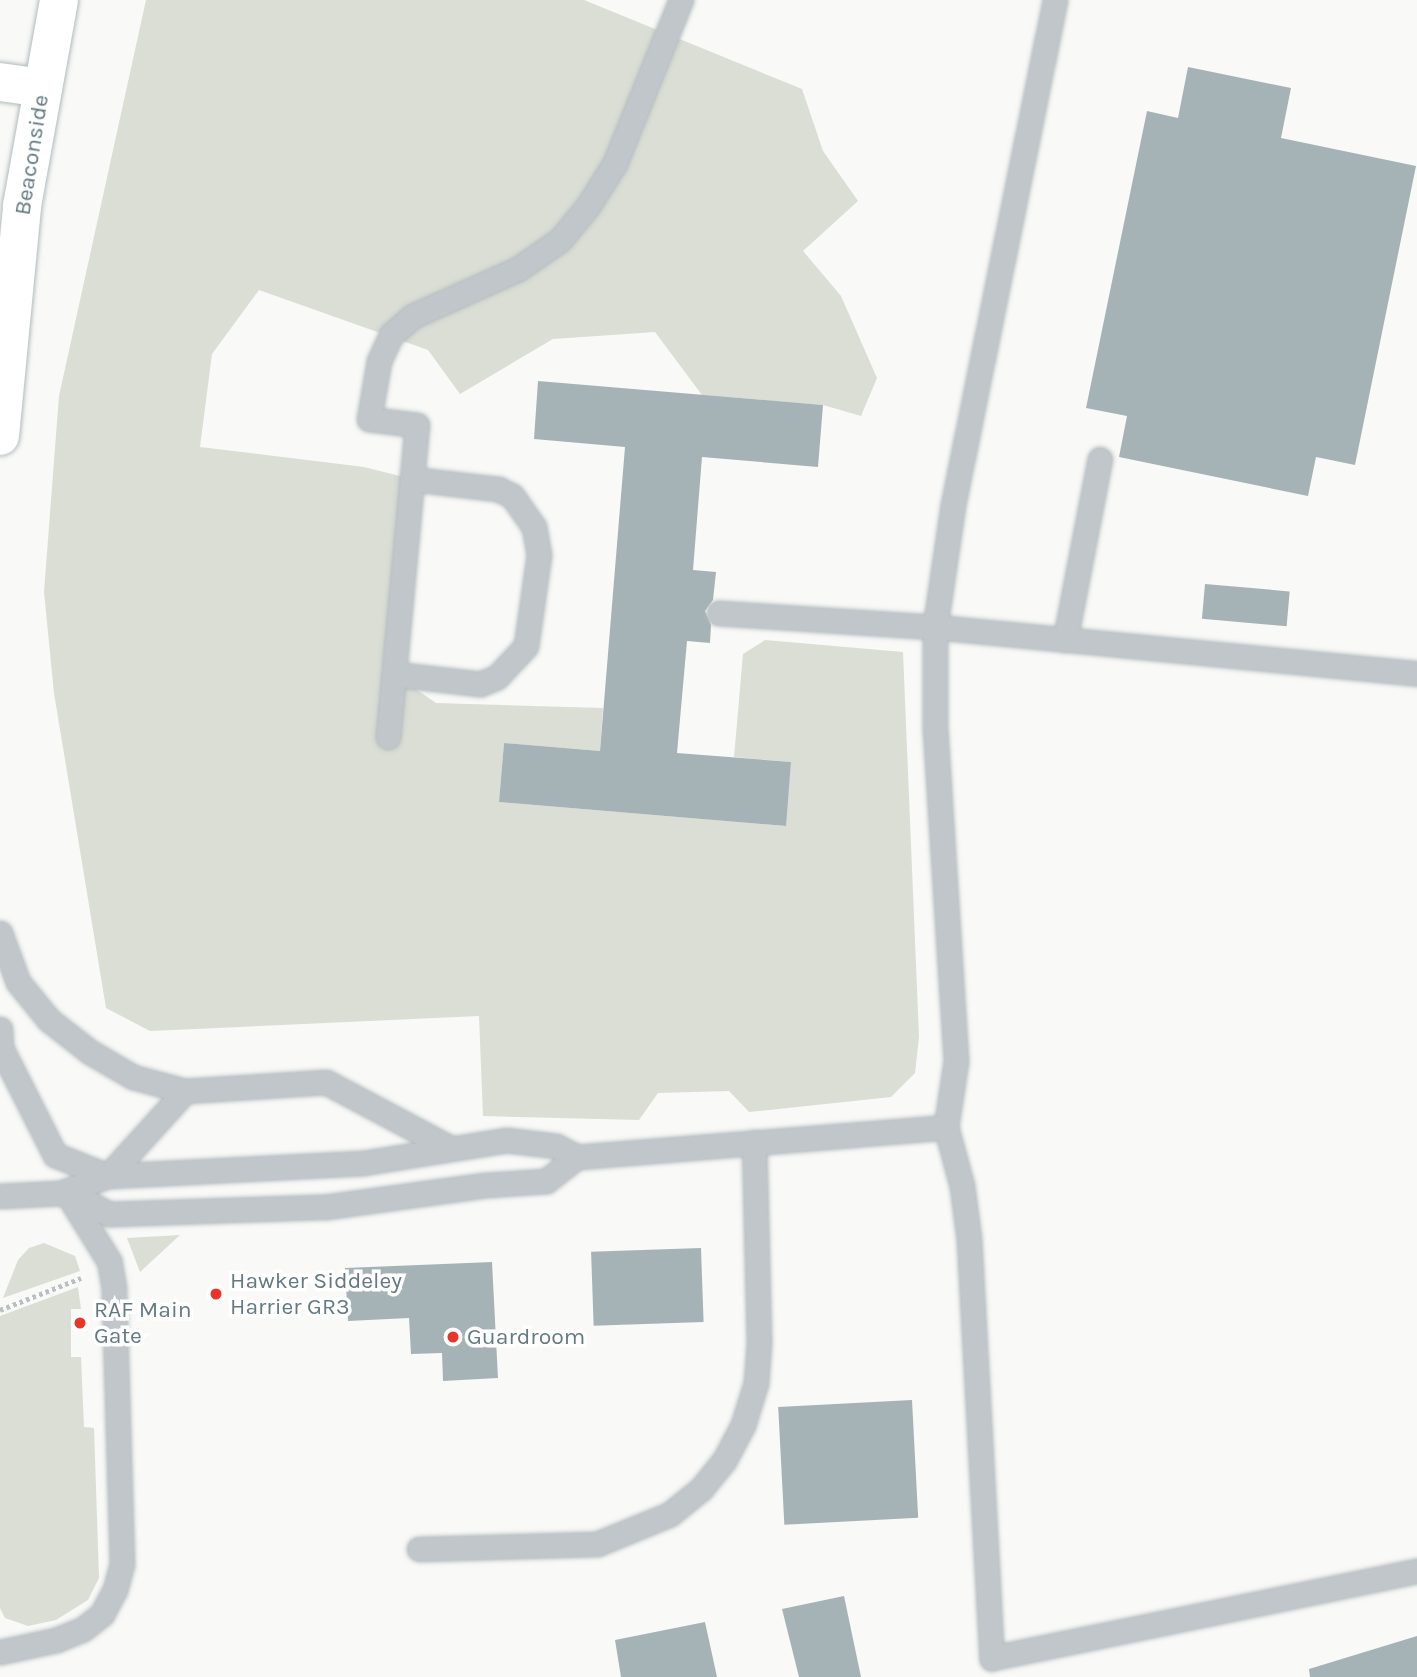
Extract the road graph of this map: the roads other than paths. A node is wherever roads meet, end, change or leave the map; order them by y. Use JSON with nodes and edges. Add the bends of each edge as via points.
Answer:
{"nodes":[{"id":1,"x":59,"y":0,"type":"edge"},
{"id":2,"x":681,"y":0,"type":"edge"},
{"id":3,"x":1055,"y":0,"type":"edge"},
{"id":4,"x":0,"y":82,"type":"edge"},
{"id":5,"x":43,"y":88,"type":"junction"},
{"id":6,"x":0,"y":436,"type":"edge"},
{"id":7,"x":1100,"y":459,"type":"dead end"},
{"id":8,"x":412,"y":479,"type":"junction"},
{"id":9,"x":719,"y":613,"type":"dead end"},
{"id":10,"x":935,"y":627,"type":"junction"},
{"id":11,"x":1065,"y":640,"type":"junction"},
{"id":12,"x":1417,"y":673,"type":"edge"},
{"id":13,"x":394,"y":674,"type":"junction"},
{"id":14,"x":388,"y":737,"type":"dead end"},
{"id":15,"x":0,"y":933,"type":"edge"},
{"id":16,"x":0,"y":1029,"type":"edge"},
{"id":17,"x":184,"y":1091,"type":"junction"},
{"id":18,"x":946,"y":1127,"type":"junction"},
{"id":19,"x":754,"y":1142,"type":"junction"},
{"id":20,"x":450,"y":1148,"type":"junction"},
{"id":21,"x":576,"y":1157,"type":"junction"},
{"id":22,"x":108,"y":1176,"type":"junction"},
{"id":23,"x":66,"y":1191,"type":"junction"},
{"id":24,"x":0,"y":1196,"type":"edge"},
{"id":25,"x":419,"y":1549,"type":"dead end"},
{"id":26,"x":1417,"y":1571,"type":"edge"},
{"id":27,"x":0,"y":1652,"type":"edge"},
{"id":28,"x":995,"y":1667,"type":"edge"}],
"edges":[{"from":1,"to":5,"type":"main road","name":"Beaconside"},
{"from":2,"to":8,"type":"lane","via":[[615,163],[560,240],[519,269],[413,316],[391,335],[379,360],[369,419],[417,425]]},
{"from":3,"to":10,"type":"lane","via":[[953,505]]},
{"from":4,"to":5,"type":"main road"},
{"from":5,"to":6,"type":"main road","name":"Beaconside","via":[[22,206]]},
{"from":7,"to":11,"type":"lane"},
{"from":8,"to":13,"type":"lane"},
{"from":8,"to":13,"type":"lane","via":[[498,489],[512,496],[534,527],[539,555],[526,646],[497,677],[480,684]]},
{"from":9,"to":10,"type":"lane"},
{"from":10,"to":11,"type":"lane"},
{"from":10,"to":18,"type":"lane","via":[[935,730],[957,1061]]},
{"from":11,"to":12,"type":"lane"},
{"from":13,"to":14,"type":"lane"},
{"from":15,"to":17,"type":"lane","via":[[18,982],[49,1020],[133,1077]]},
{"from":16,"to":22,"type":"lane","via":[[1,1048],[55,1155]]},
{"from":17,"to":20,"type":"lane","via":[[326,1083]]},
{"from":17,"to":22,"type":"lane"},
{"from":18,"to":19,"type":"lane"},
{"from":18,"to":28,"type":"lane","via":[[962,1186],[969,1239]]},
{"from":19,"to":21,"type":"lane"},
{"from":19,"to":25,"type":"lane","via":[[756,1383],[743,1425],[716,1471],[670,1514],[597,1544]]},
{"from":20,"to":21,"type":"lane","via":[[506,1140],[556,1146]]},
{"from":20,"to":22,"type":"lane","via":[[363,1163]]},
{"from":21,"to":23,"type":"lane","via":[[546,1181],[325,1207],[109,1214]]},
{"from":22,"to":23,"type":"lane"},
{"from":23,"to":24,"type":"lane"},
{"from":23,"to":27,"type":"lane","via":[[104,1251],[114,1288],[122,1564],[102,1614],[83,1629]]},
{"from":26,"to":28,"type":"lane"}]}
